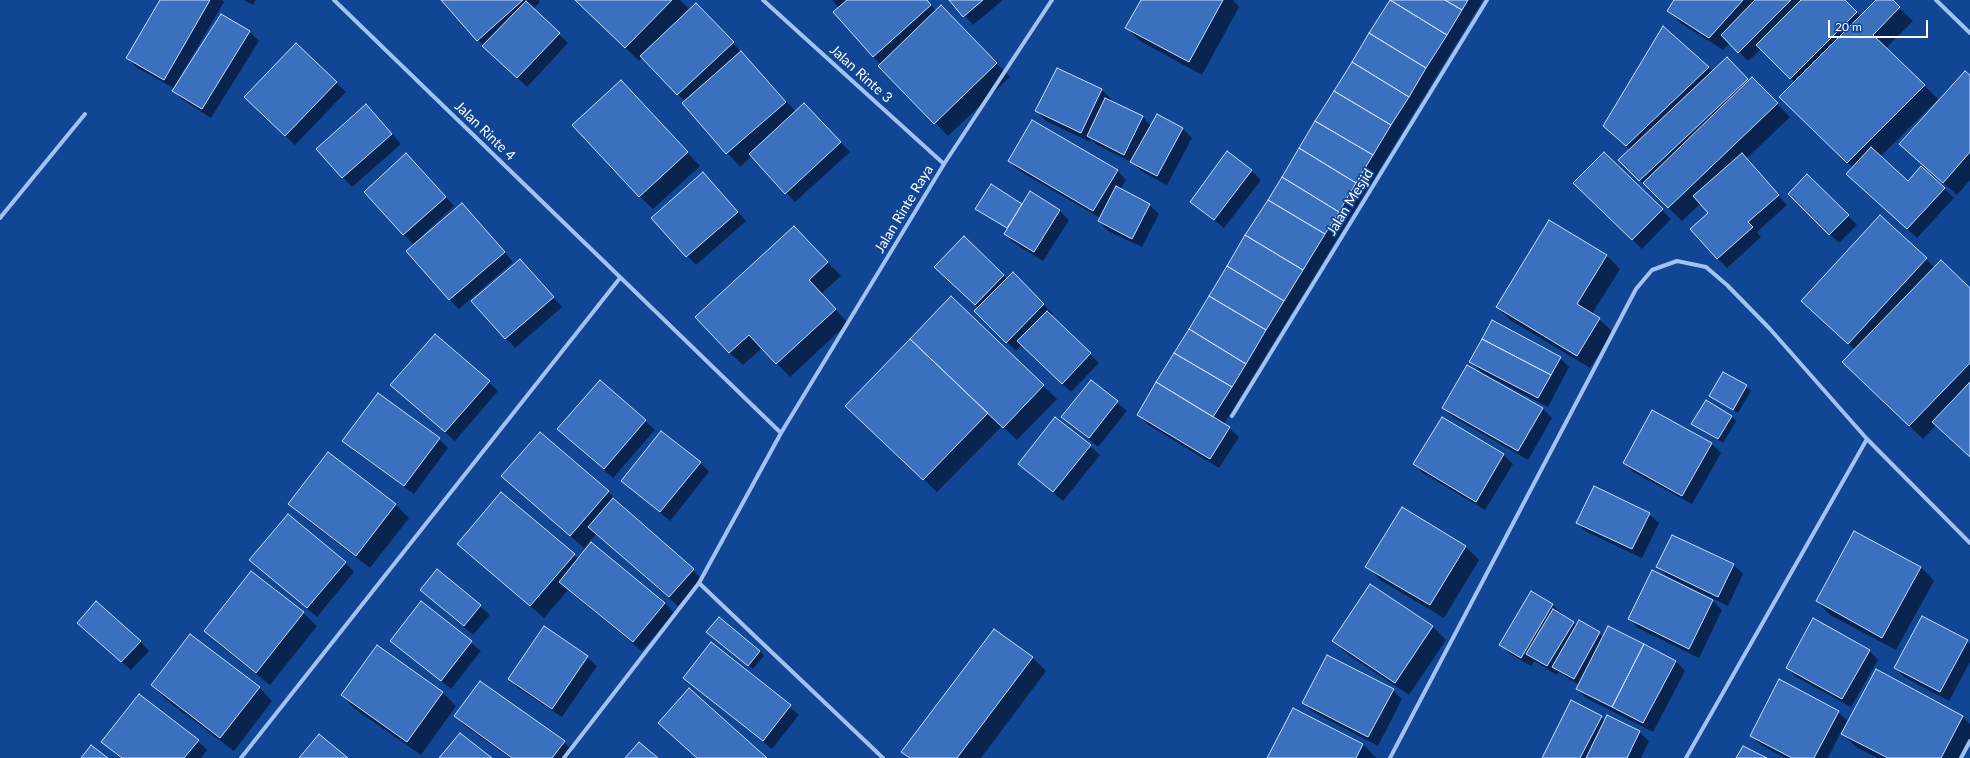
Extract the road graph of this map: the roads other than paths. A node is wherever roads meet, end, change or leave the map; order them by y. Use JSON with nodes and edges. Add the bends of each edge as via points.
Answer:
{"nodes":[{"id":1,"x":334,"y":0,"type":"edge"},
{"id":2,"x":764,"y":0,"type":"edge"},
{"id":3,"x":1052,"y":0,"type":"edge"},
{"id":4,"x":1487,"y":0,"type":"edge"},
{"id":5,"x":1936,"y":0,"type":"edge"},
{"id":6,"x":1970,"y":33,"type":"edge"},
{"id":7,"x":85,"y":114,"type":"dead end"},
{"id":8,"x":944,"y":164,"type":"junction"},
{"id":9,"x":0,"y":218,"type":"edge"},
{"id":10,"x":620,"y":278,"type":"junction"},
{"id":11,"x":1232,"y":416,"type":"dead end"},
{"id":12,"x":782,"y":433,"type":"junction"},
{"id":13,"x":1867,"y":439,"type":"junction"},
{"id":14,"x":1970,"y":543,"type":"edge"},
{"id":15,"x":699,"y":583,"type":"junction"},
{"id":16,"x":1970,"y":741,"type":"edge"},
{"id":17,"x":240,"y":758,"type":"edge"},
{"id":18,"x":564,"y":758,"type":"edge"},
{"id":19,"x":882,"y":758,"type":"edge"},
{"id":20,"x":1390,"y":758,"type":"edge"},
{"id":21,"x":1686,"y":758,"type":"edge"},
{"id":22,"x":1961,"y":758,"type":"edge"}],
"edges":[{"from":1,"to":10,"type":"street","name":"Jalan Rinte 4"},
{"from":2,"to":8,"type":"street","name":"Jalan Rinte 3"},
{"from":3,"to":8,"type":"street","name":"Jalan Rinte Raya"},
{"from":4,"to":11,"type":"street","name":"Jalan Mesjid"},
{"from":5,"to":6,"type":"street"},
{"from":7,"to":9,"type":"street"},
{"from":8,"to":12,"type":"street","name":"Jalan Rinte Raya"},
{"from":10,"to":12,"type":"street","name":"Jalan Rinte 4"},
{"from":10,"to":17,"type":"street"},
{"from":12,"to":15,"type":"street","name":"Jalan Rinte Raya"},
{"from":13,"to":14,"type":"street"},
{"from":13,"to":20,"type":"street","via":[[1770,329],[1727,284],[1706,267],[1677,261],[1652,270],[1636,289]]},
{"from":13,"to":21,"type":"street"},
{"from":15,"to":18,"type":"street","name":"Jalan Rinte Raya"},
{"from":15,"to":19,"type":"street"},
{"from":16,"to":22,"type":"street"}]}
